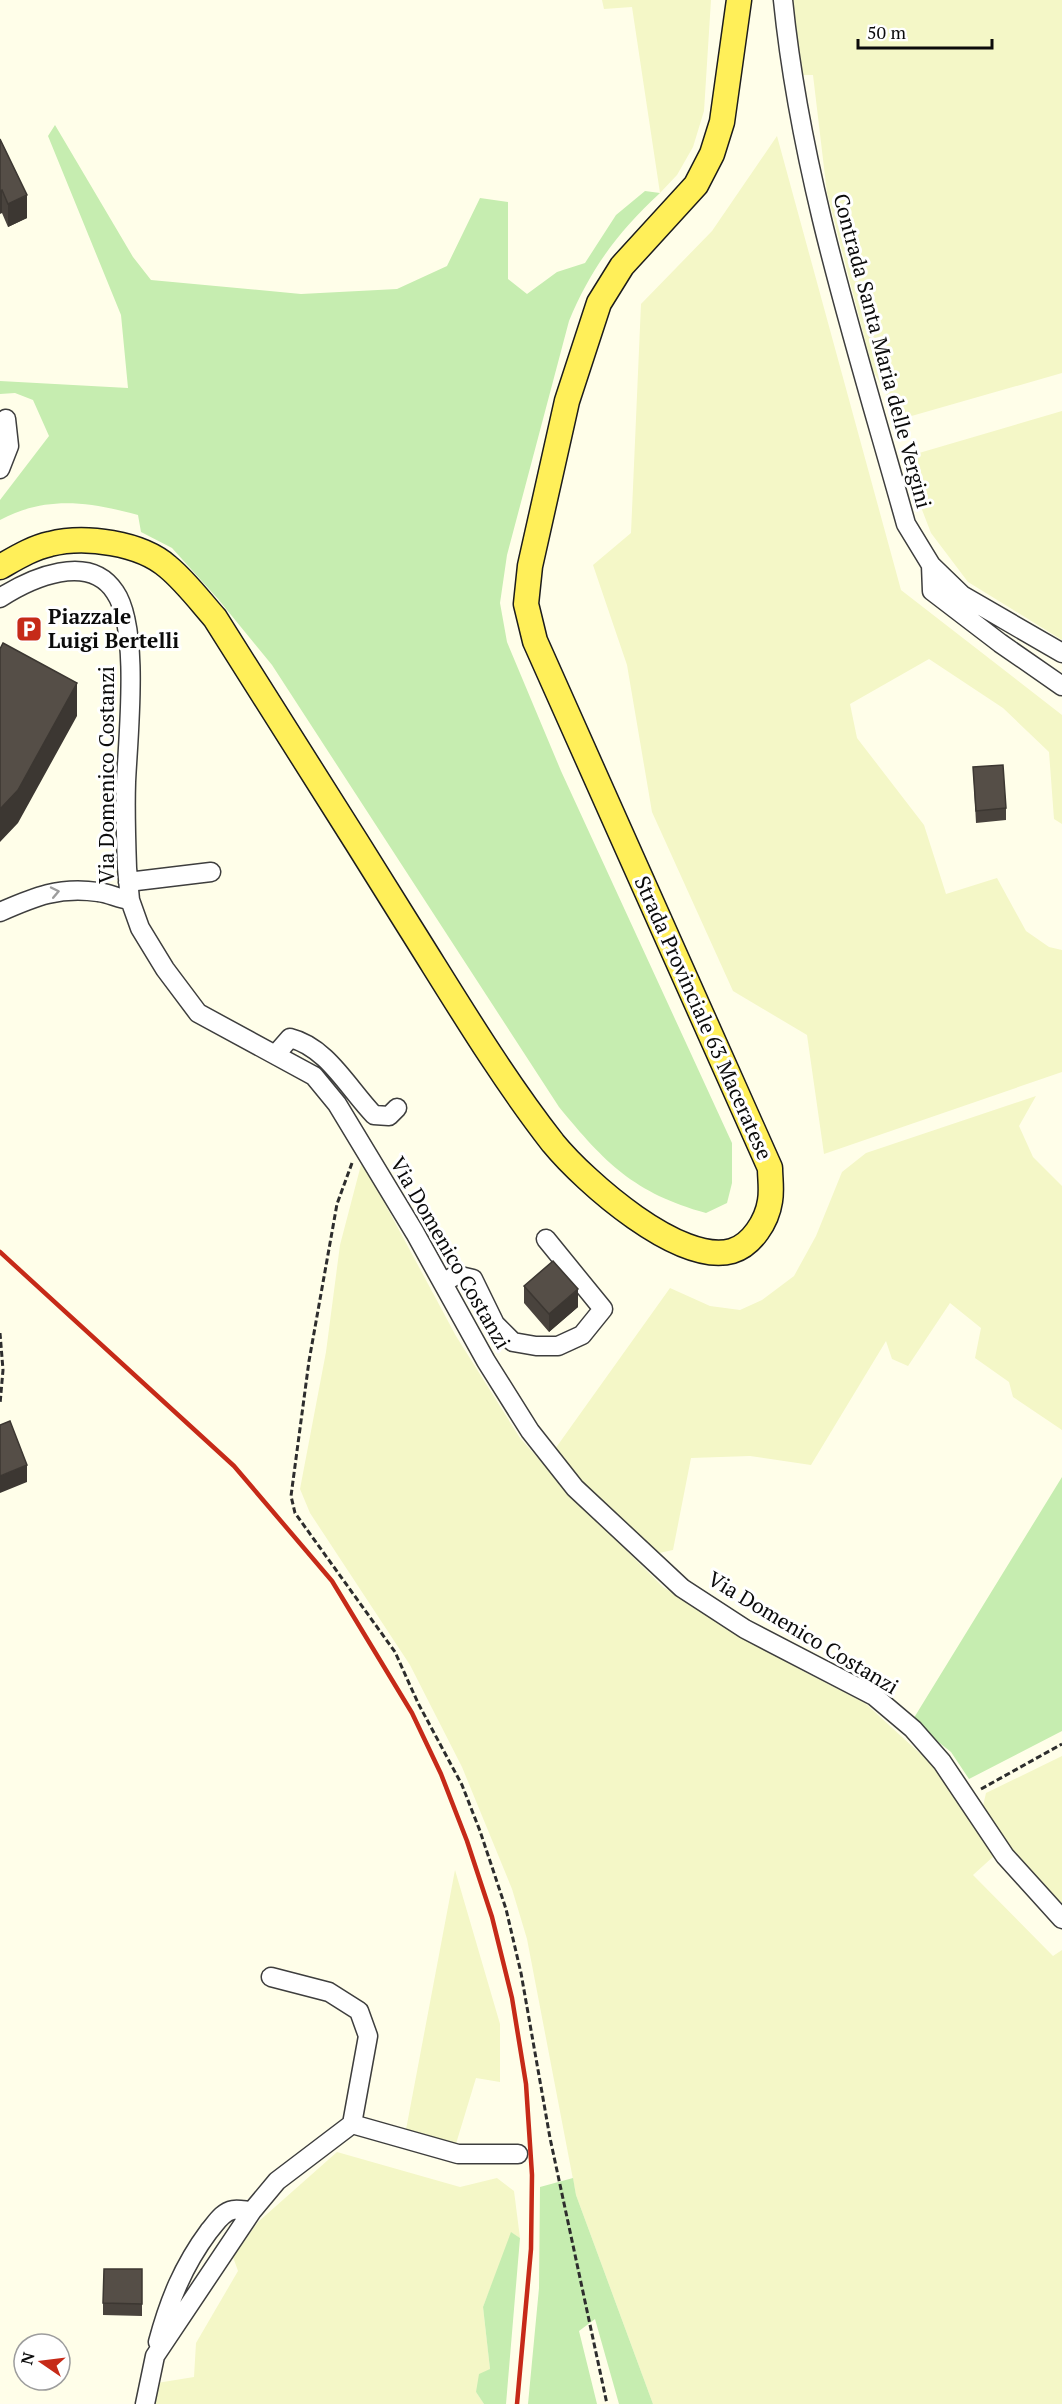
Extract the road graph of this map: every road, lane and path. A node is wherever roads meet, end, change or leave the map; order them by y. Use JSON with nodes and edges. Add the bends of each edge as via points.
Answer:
{"nodes":[{"id":1,"x":739,"y":0,"type":"edge"},
{"id":2,"x":783,"y":0,"type":"edge"},
{"id":3,"x":6,"y":419,"type":"dead end"},
{"id":4,"x":0,"y":469,"type":"edge"},
{"id":5,"x":931,"y":565,"type":"junction"},
{"id":6,"x":0,"y":567,"type":"edge"},
{"id":7,"x":0,"y":598,"type":"edge"},
{"id":8,"x":1062,"y":653,"type":"edge"},
{"id":9,"x":1062,"y":686,"type":"edge"},
{"id":10,"x":211,"y":872,"type":"dead end"},
{"id":11,"x":129,"y":891,"type":"junction"},
{"id":12,"x":0,"y":912,"type":"edge"},
{"id":13,"x":276,"y":1054,"type":"junction"},
{"id":14,"x":397,"y":1108,"type":"dead end"},
{"id":15,"x":359,"y":1142,"type":"junction"},
{"id":16,"x":546,"y":1239,"type":"dead end"},
{"id":17,"x":443,"y":1283,"type":"junction"},
{"id":18,"x":0,"y":1333,"type":"edge"},
{"id":19,"x":0,"y":1404,"type":"edge"},
{"id":20,"x":1062,"y":1744,"type":"edge"},
{"id":21,"x":967,"y":1797,"type":"junction"},
{"id":22,"x":1062,"y":1919,"type":"edge"},
{"id":23,"x":271,"y":1977,"type":"dead end"},
{"id":24,"x":352,"y":2124,"type":"junction"},
{"id":25,"x":518,"y":2154,"type":"dead end"},
{"id":26,"x":252,"y":2211,"type":"junction"},
{"id":27,"x":155,"y":2356,"type":"junction"},
{"id":28,"x":145,"y":2404,"type":"edge"},
{"id":29,"x":607,"y":2404,"type":"edge"}],
"edges":[{"from":1,"to":6,"type":"main road","name":"Strada Provinciale 63 Maceratese","via":[[722,122],[712,154],[696,185],[622,266],[598,303],[567,401],[530,566],[526,604],[535,641],[770,1168],[770,1201],[759,1229],[742,1248],[722,1254],[695,1251],[654,1230],[619,1206],[554,1144],[487,1050],[215,618],[167,566],[146,554],[98,542],[50,543]]},
{"from":2,"to":5,"type":"street","name":"Contrada Santa Maria delle Vergini","via":[[808,163],[906,524]]},
{"from":3,"to":4,"type":"street","via":[[9,446]]},
{"from":5,"to":8,"type":"street","name":"Contrada Santa Maria delle Vergini","via":[[962,595]]},
{"from":5,"to":9,"type":"street","via":[[932,591]]},
{"from":7,"to":11,"type":"street","name":"Via Domenico Costanzi","via":[[30,581],[78,570],[100,578],[115,591],[124,612],[130,654],[126,802]]},
{"from":10,"to":11,"type":"street"},
{"from":12,"to":11,"type":"street","one_way":true,"via":[[71,889]]},
{"from":11,"to":13,"type":"street","name":"Via Domenico Costanzi","via":[[140,927],[198,1013]]},
{"from":13,"to":14,"type":"street","via":[[290,1038],[306,1041],[374,1115],[389,1116]]},
{"from":13,"to":15,"type":"street","name":"Via Domenico Costanzi","via":[[314,1076],[337,1104]]},
{"from":15,"to":17,"type":"street","name":"Via Domenico Costanzi"},
{"from":15,"to":29,"type":"path","via":[[335,1215],[309,1361],[291,1496],[295,1513],[395,1652],[462,1785],[480,1831],[506,1909],[521,1973],[550,2138]]},
{"from":16,"to":17,"type":"street","via":[[603,1309],[582,1335],[558,1346],[513,1342],[495,1324],[473,1279],[456,1275]]},
{"from":17,"to":21,"type":"street","name":"Via Domenico Costanzi","via":[[530,1431],[583,1496],[682,1588],[745,1629],[874,1696],[913,1729]]},
{"from":18,"to":19,"type":"path"},
{"from":20,"to":21,"type":"path"},
{"from":21,"to":22,"type":"street","name":"Via Domenico Costanzi","via":[[1005,1856]]},
{"from":23,"to":24,"type":"street","via":[[329,1992],[359,2011],[368,2036]]},
{"from":24,"to":25,"type":"street","via":[[458,2154]]},
{"from":24,"to":26,"type":"street","via":[[277,2181]]},
{"from":26,"to":27,"type":"street"},
{"from":26,"to":27,"type":"street","via":[[233,2210],[222,2216],[198,2247],[168,2304]]},
{"from":27,"to":28,"type":"street"}]}
